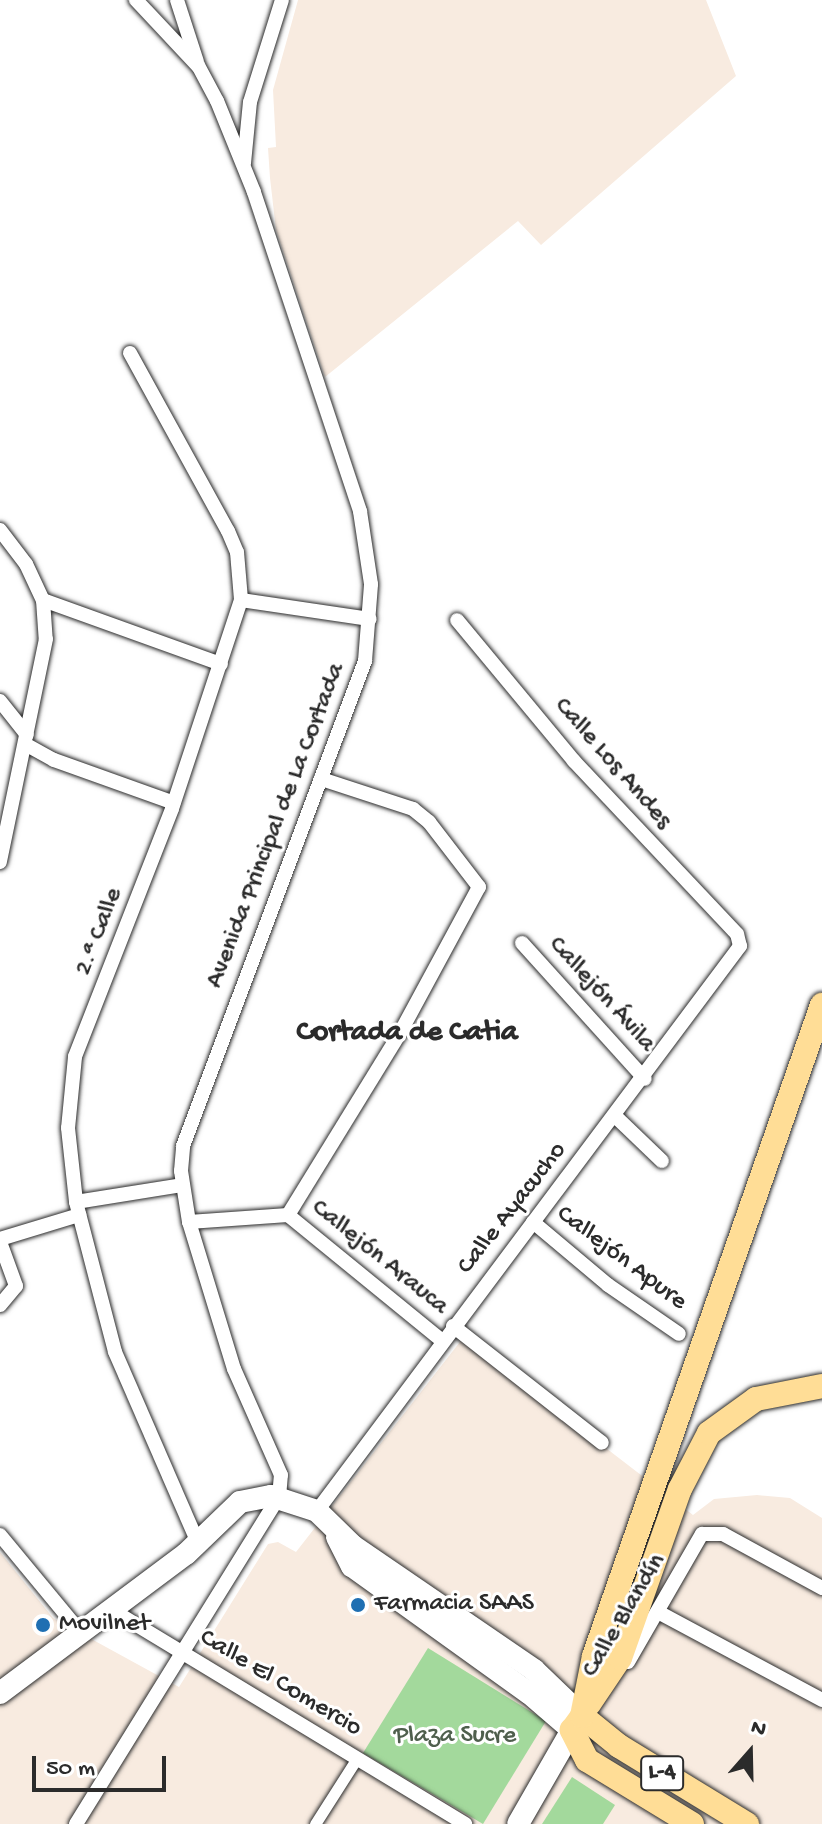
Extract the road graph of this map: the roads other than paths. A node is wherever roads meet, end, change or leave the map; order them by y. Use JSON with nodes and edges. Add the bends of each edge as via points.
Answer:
{"nodes":[{"id":1,"x":136,"y":0,"type":"edge"},
{"id":2,"x":177,"y":0,"type":"edge"},
{"id":3,"x":282,"y":0,"type":"edge"},
{"id":4,"x":198,"y":66,"type":"junction"},
{"id":5,"x":244,"y":167,"type":"junction"},
{"id":6,"x":130,"y":353,"type":"dead end"},
{"id":7,"x":0,"y":530,"type":"edge"},
{"id":8,"x":43,"y":600,"type":"junction"},
{"id":9,"x":241,"y":600,"type":"junction"},
{"id":10,"x":370,"y":619,"type":"junction"},
{"id":11,"x":457,"y":620,"type":"dead end"},
{"id":12,"x":221,"y":664,"type":"junction"},
{"id":13,"x":0,"y":701,"type":"edge"},
{"id":14,"x":26,"y":739,"type":"junction"},
{"id":15,"x":321,"y":779,"type":"junction"},
{"id":16,"x":174,"y":803,"type":"junction"},
{"id":17,"x":0,"y":862,"type":"edge"},
{"id":18,"x":737,"y":934,"type":"joint"},
{"id":19,"x":522,"y":943,"type":"dead end"},
{"id":20,"x":822,"y":1005,"type":"edge"},
{"id":21,"x":645,"y":1079,"type":"junction"},
{"id":22,"x":615,"y":1116,"type":"junction"},
{"id":23,"x":662,"y":1161,"type":"dead end"},
{"id":24,"x":182,"y":1185,"type":"junction"},
{"id":25,"x":77,"y":1208,"type":"junction"},
{"id":26,"x":288,"y":1215,"type":"junction"},
{"id":27,"x":189,"y":1222,"type":"junction"},
{"id":28,"x":533,"y":1222,"type":"junction"},
{"id":29,"x":0,"y":1240,"type":"edge"},
{"id":30,"x":0,"y":1305,"type":"edge"},
{"id":31,"x":453,"y":1326,"type":"junction"},
{"id":32,"x":679,"y":1334,"type":"dead end"},
{"id":33,"x":441,"y":1340,"type":"junction"},
{"id":34,"x":822,"y":1386,"type":"edge"},
{"id":35,"x":602,"y":1443,"type":"dead end"},
{"id":36,"x":279,"y":1497,"type":"junction"},
{"id":37,"x":317,"y":1511,"type":"junction"},
{"id":38,"x":0,"y":1535,"type":"edge"},
{"id":39,"x":198,"y":1543,"type":"junction"},
{"id":40,"x":822,"y":1588,"type":"edge"},
{"id":41,"x":112,"y":1610,"type":"junction"},
{"id":42,"x":658,"y":1612,"type":"junction"},
{"id":43,"x":81,"y":1633,"type":"junction"},
{"id":44,"x":181,"y":1652,"type":"junction"},
{"id":45,"x":0,"y":1693,"type":"edge"},
{"id":46,"x":822,"y":1700,"type":"edge"},
{"id":47,"x":577,"y":1723,"type":"junction"},
{"id":48,"x":357,"y":1758,"type":"junction"},
{"id":49,"x":76,"y":1824,"type":"edge"},
{"id":50,"x":315,"y":1824,"type":"edge"},
{"id":51,"x":465,"y":1824,"type":"edge"},
{"id":52,"x":518,"y":1824,"type":"edge"},
{"id":53,"x":692,"y":1824,"type":"edge"},
{"id":54,"x":747,"y":1824,"type":"edge"}],
"edges":[{"from":1,"to":4,"type":"street"},
{"from":2,"to":4,"type":"street"},
{"from":3,"to":5,"type":"street","via":[[250,102]]},
{"from":4,"to":5,"type":"street","name":"Avenida Principal de La Cortada"},
{"from":5,"to":10,"type":"street","name":"Avenida Principal de La Cortada","via":[[360,511],[370,552]]},
{"from":6,"to":9,"type":"street","name":"2.ª Calle","via":[[232,542]]},
{"from":7,"to":8,"type":"street","via":[[26,564]]},
{"from":8,"to":12,"type":"street"},
{"from":8,"to":14,"type":"street","via":[[46,654]]},
{"from":9,"to":10,"type":"street"},
{"from":9,"to":12,"type":"street","name":"2.ª Calle"},
{"from":10,"to":15,"type":"street","name":"Avenida Principal de La Cortada","via":[[365,661]]},
{"from":11,"to":18,"type":"street","name":"Calle Los Andes","via":[[584,772]]},
{"from":12,"to":16,"type":"street","name":"2.ª Calle"},
{"from":13,"to":14,"type":"street"},
{"from":14,"to":16,"type":"street"},
{"from":14,"to":17,"type":"street"},
{"from":15,"to":24,"type":"street","name":"Avenida Principal de La Cortada","via":[[195,1108],[183,1146]]},
{"from":15,"to":26,"type":"street","via":[[413,809],[479,887],[400,1033]]},
{"from":16,"to":25,"type":"street","name":"2.ª Calle","via":[[70,1078],[68,1128]]},
{"from":18,"to":21,"type":"street","name":"Calle Ayacucho","via":[[737,957]]},
{"from":19,"to":21,"type":"street","name":"Callejón Ávila"},
{"from":20,"to":47,"type":"main road","via":[[594,1656]]},
{"from":21,"to":22,"type":"street","name":"Calle Ayacucho"},
{"from":22,"to":23,"type":"street"},
{"from":22,"to":28,"type":"street","name":"Calle Ayacucho"},
{"from":24,"to":25,"type":"street"},
{"from":24,"to":27,"type":"street","name":"Avenida Principal de La Cortada"},
{"from":25,"to":29,"type":"street"},
{"from":25,"to":39,"type":"street","name":"2.ª Calle","via":[[115,1352]]},
{"from":26,"to":27,"type":"street","name":"Callejón Arauca"},
{"from":26,"to":33,"type":"street","name":"Callejón Arauca"},
{"from":27,"to":36,"type":"street","name":"Avenida Principal de La Cortada","via":[[234,1369],[281,1475]]},
{"from":28,"to":31,"type":"street","name":"Calle Ayacucho"},
{"from":28,"to":32,"type":"street","name":"Callejón Apure","via":[[608,1285]]},
{"from":29,"to":30,"type":"street","via":[[15,1276],[13,1295]]},
{"from":31,"to":33,"type":"street","name":"Calle Ayacucho"},
{"from":31,"to":35,"type":"street","name":"Callejón Arauca"},
{"from":33,"to":37,"type":"street","name":"Calle Ayacucho"},
{"from":34,"to":47,"type":"main road","via":[[796,1387],[756,1399],[709,1433],[680,1489],[620,1658]]},
{"from":36,"to":37,"type":"main road"},
{"from":36,"to":39,"type":"main road","via":[[240,1502]]},
{"from":36,"to":44,"type":"street"},
{"from":37,"to":47,"type":"main road","number":"L-4","via":[[335,1533],[534,1670]]},
{"from":38,"to":43,"type":"street"},
{"from":39,"to":41,"type":"main road"},
{"from":40,"to":42,"type":"street","name":"Calle Blandín","via":[[723,1534],[702,1534]]},
{"from":41,"to":43,"type":"main road"},
{"from":41,"to":44,"type":"street","name":"Calle El Comercio"},
{"from":42,"to":46,"type":"street"},
{"from":42,"to":47,"type":"street","name":"Calle Blandín","via":[[609,1694]]},
{"from":43,"to":45,"type":"main road"},
{"from":44,"to":48,"type":"street","name":"Calle El Comercio"},
{"from":44,"to":49,"type":"street"},
{"from":47,"to":52,"type":"main road"},
{"from":47,"to":53,"type":"main road","number":"L-4","via":[[587,1760]]},
{"from":47,"to":54,"type":"main road","number":"L-4"},
{"from":48,"to":50,"type":"street"},
{"from":48,"to":51,"type":"street","name":"Calle El Comercio"}]}
